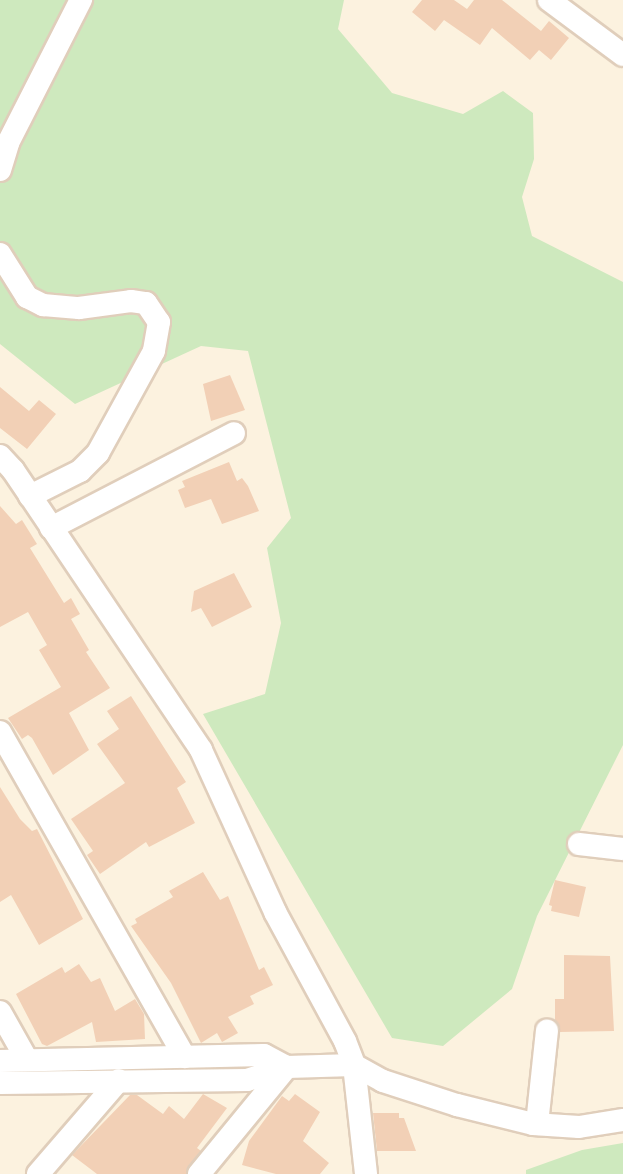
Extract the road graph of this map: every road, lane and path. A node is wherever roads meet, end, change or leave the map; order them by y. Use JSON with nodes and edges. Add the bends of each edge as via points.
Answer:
{"nodes":[{"id":1,"x":81,"y":0,"type":"edge"},
{"id":2,"x":549,"y":0,"type":"edge"},
{"id":3,"x":623,"y":55,"type":"edge"},
{"id":4,"x":0,"y":170,"type":"edge"},
{"id":5,"x":0,"y":254,"type":"edge"},
{"id":6,"x":234,"y":434,"type":"dead end"},
{"id":7,"x":2,"y":462,"type":"edge"},
{"id":8,"x":30,"y":496,"type":"junction"},
{"id":9,"x":51,"y":528,"type":"junction"},
{"id":10,"x":0,"y":732,"type":"edge"},
{"id":11,"x":579,"y":844,"type":"dead end"},
{"id":12,"x":623,"y":849,"type":"edge"},
{"id":13,"x":0,"y":1012,"type":"edge"},
{"id":14,"x":547,"y":1031,"type":"dead end"},
{"id":15,"x":185,"y":1057,"type":"junction"},
{"id":16,"x":27,"y":1060,"type":"junction"},
{"id":17,"x":0,"y":1061,"type":"edge"},
{"id":18,"x":354,"y":1065,"type":"junction"},
{"id":19,"x":286,"y":1067,"type":"junction"},
{"id":20,"x":119,"y":1080,"type":"junction"},
{"id":21,"x":0,"y":1083,"type":"edge"},
{"id":22,"x":623,"y":1120,"type":"edge"},
{"id":23,"x":537,"y":1124,"type":"junction"},
{"id":24,"x":38,"y":1174,"type":"edge"},
{"id":25,"x":199,"y":1174,"type":"edge"},
{"id":26,"x":366,"y":1174,"type":"edge"}],
"edges":[{"from":1,"to":4,"type":"street","via":[[8,143]]},
{"from":2,"to":3,"type":"street"},
{"from":5,"to":8,"type":"street","via":[[27,297],[43,305],[79,308],[131,301],[146,303],[159,322],[154,351],[98,453],[80,471]]},
{"from":6,"to":9,"type":"street"},
{"from":7,"to":8,"type":"street"},
{"from":8,"to":9,"type":"street"},
{"from":9,"to":18,"type":"street","via":[[201,750],[275,912]]},
{"from":10,"to":15,"type":"street"},
{"from":11,"to":12,"type":"street"},
{"from":13,"to":16,"type":"street"},
{"from":14,"to":23,"type":"street"},
{"from":15,"to":16,"type":"street"},
{"from":15,"to":19,"type":"street","via":[[264,1055]]},
{"from":16,"to":17,"type":"street"},
{"from":18,"to":19,"type":"street"},
{"from":18,"to":23,"type":"street","via":[[383,1081],[457,1105]]},
{"from":18,"to":26,"type":"street"},
{"from":19,"to":20,"type":"street","via":[[248,1080]]},
{"from":19,"to":25,"type":"street"},
{"from":20,"to":21,"type":"street"},
{"from":20,"to":24,"type":"street"},
{"from":22,"to":23,"type":"street","via":[[579,1127]]}]}
